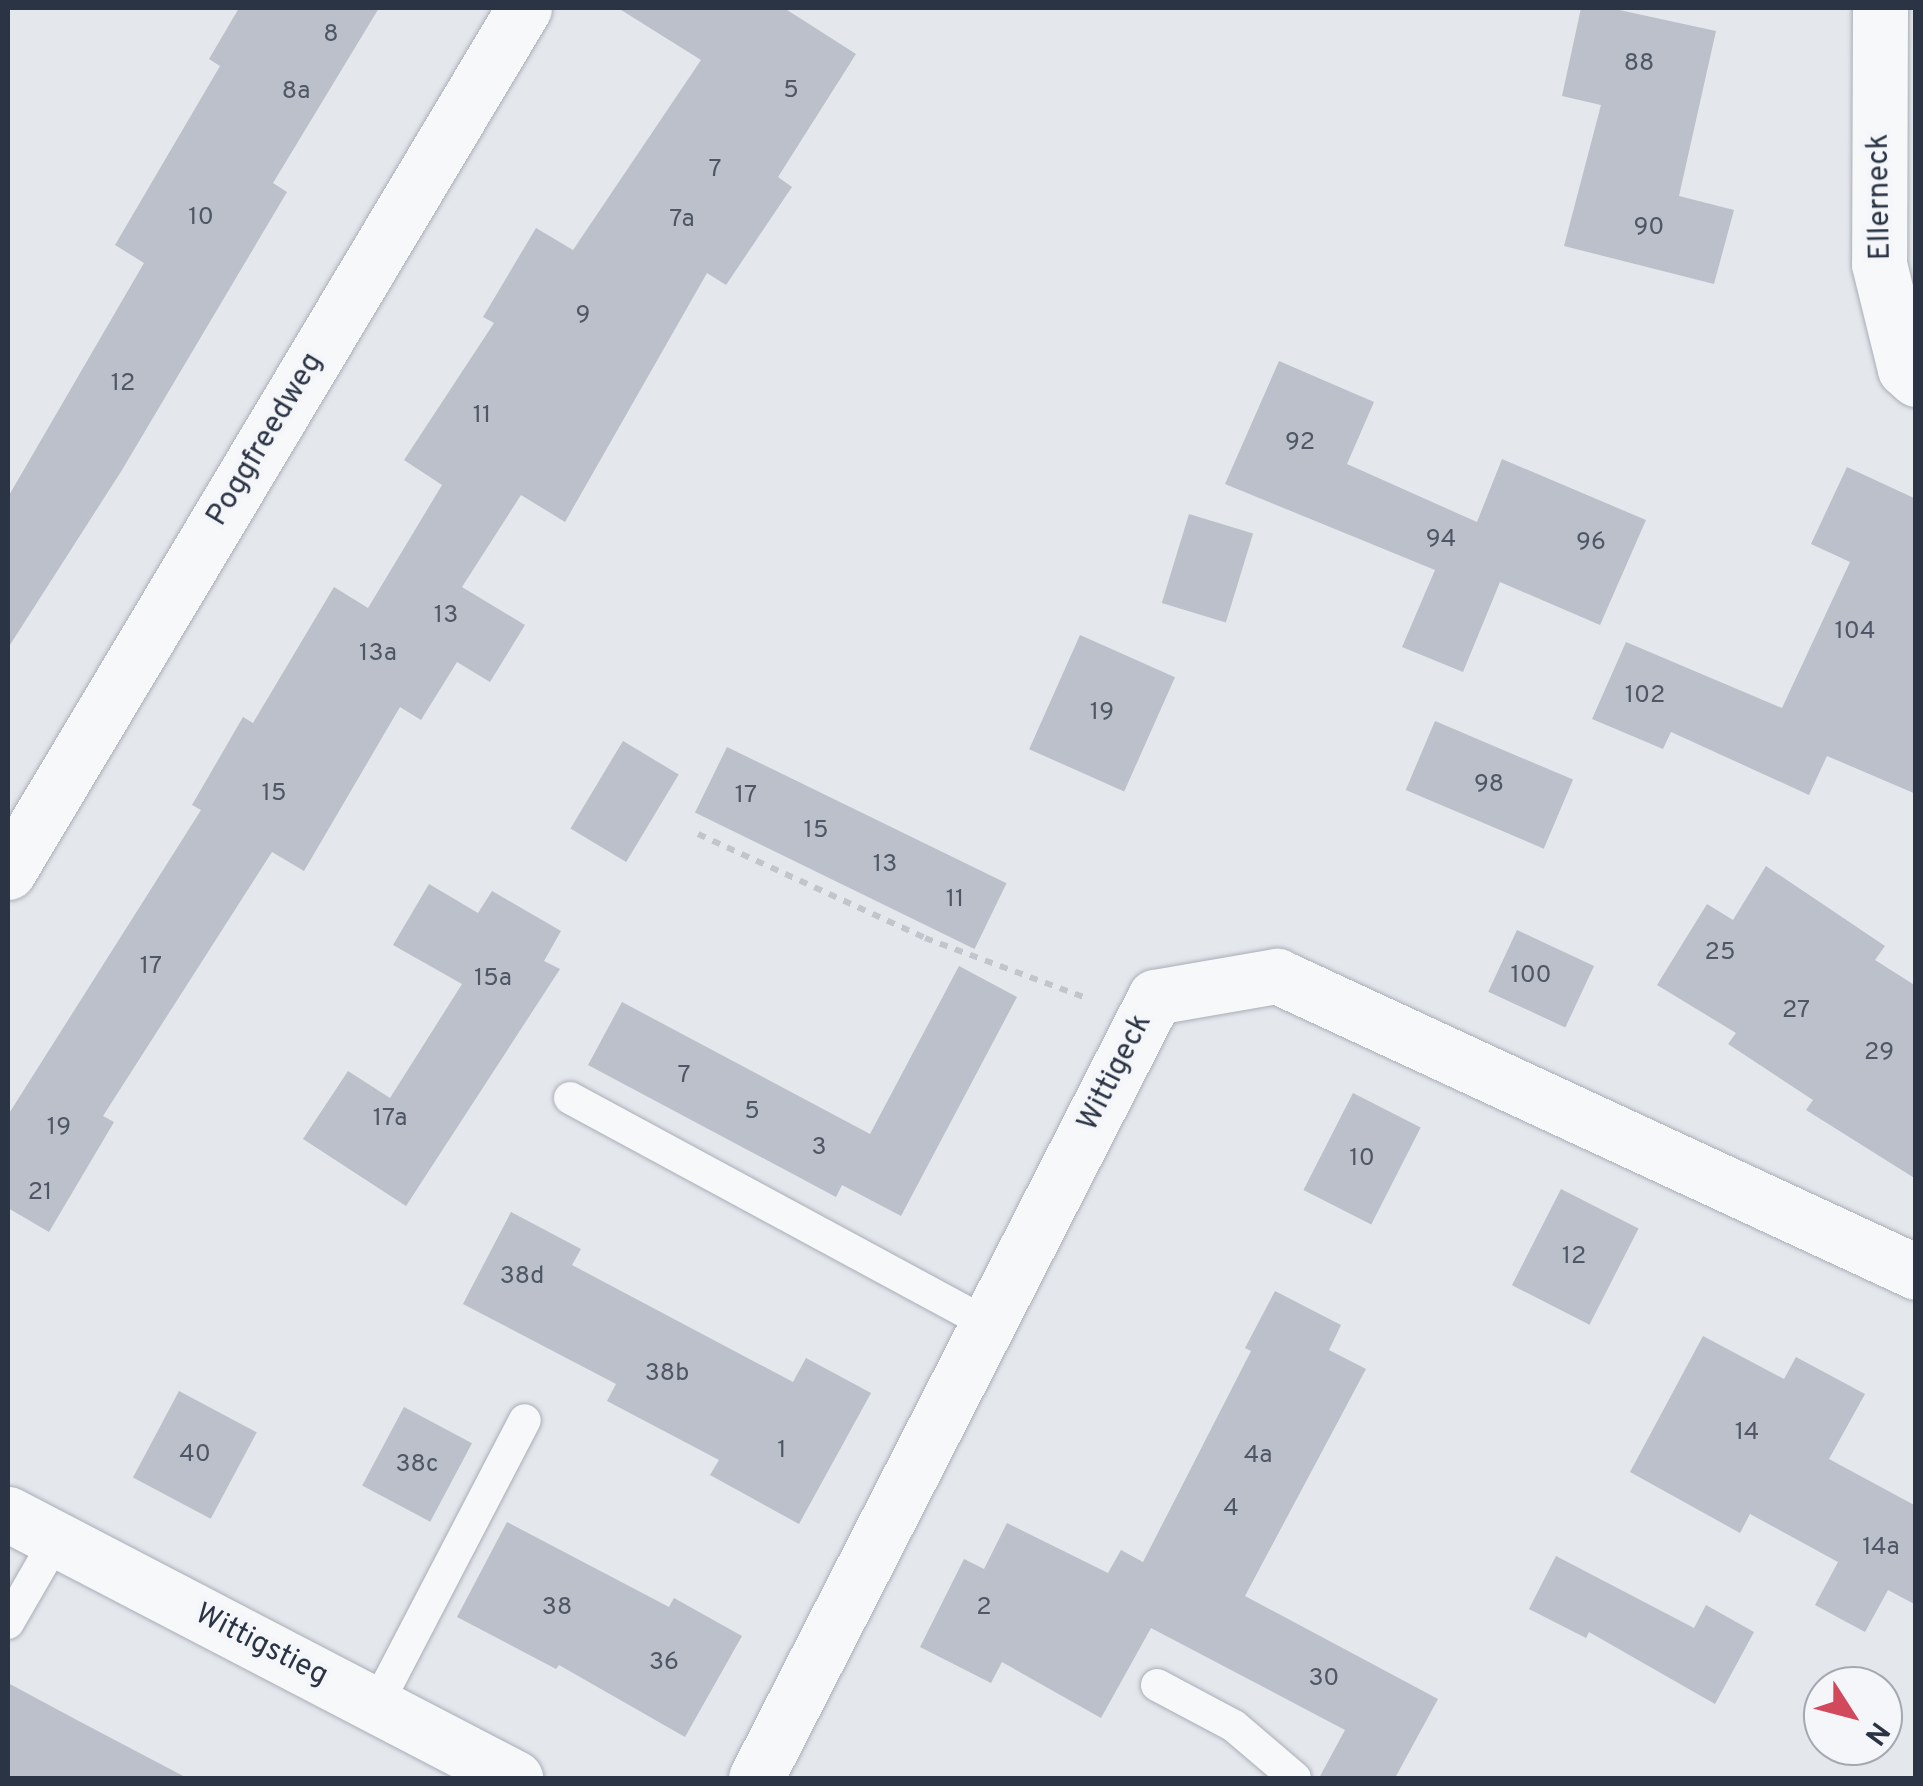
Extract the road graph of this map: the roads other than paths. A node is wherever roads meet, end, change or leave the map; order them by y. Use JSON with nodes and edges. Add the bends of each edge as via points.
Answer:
{"nodes":[{"id":1,"x":524,"y":8,"type":"edge"},
{"id":2,"x":1880,"y":8,"type":"edge"},
{"id":3,"x":1916,"y":378,"type":"edge"},
{"id":4,"x":8,"y":872,"type":"edge"},
{"id":5,"x":570,"y":1098,"type":"dead end"},
{"id":6,"x":1916,"y":1272,"type":"edge"},
{"id":7,"x":988,"y":1324,"type":"junction"},
{"id":8,"x":525,"y":1420,"type":"dead end"},
{"id":9,"x":8,"y":1514,"type":"edge"},
{"id":10,"x":56,"y":1540,"type":"junction"},
{"id":11,"x":8,"y":1623,"type":"edge"},
{"id":12,"x":1157,"y":1685,"type":"dead end"},
{"id":13,"x":376,"y":1706,"type":"junction"},
{"id":14,"x":515,"y":1778,"type":"edge"},
{"id":15,"x":756,"y":1778,"type":"edge"},
{"id":16,"x":1295,"y":1778,"type":"edge"}],
"edges":[{"from":1,"to":4,"type":"street","name":"Poggfreedweg"},
{"from":2,"to":3,"type":"street","name":"Ellerneck","via":[[1879,264],[1905,370]]},
{"from":5,"to":7,"type":"lane"},
{"from":6,"to":7,"type":"street","name":"Wittigeck","via":[[1277,976],[1155,997]]},
{"from":7,"to":15,"type":"street","name":"Wittigeck"},
{"from":8,"to":13,"type":"lane"},
{"from":9,"to":10,"type":"street","name":"Wittigstieg"},
{"from":10,"to":11,"type":"lane"},
{"from":10,"to":13,"type":"street","name":"Wittigstieg"},
{"from":12,"to":16,"type":"lane","via":[[1234,1726]]},
{"from":13,"to":14,"type":"street","name":"Wittigstieg"}]}
